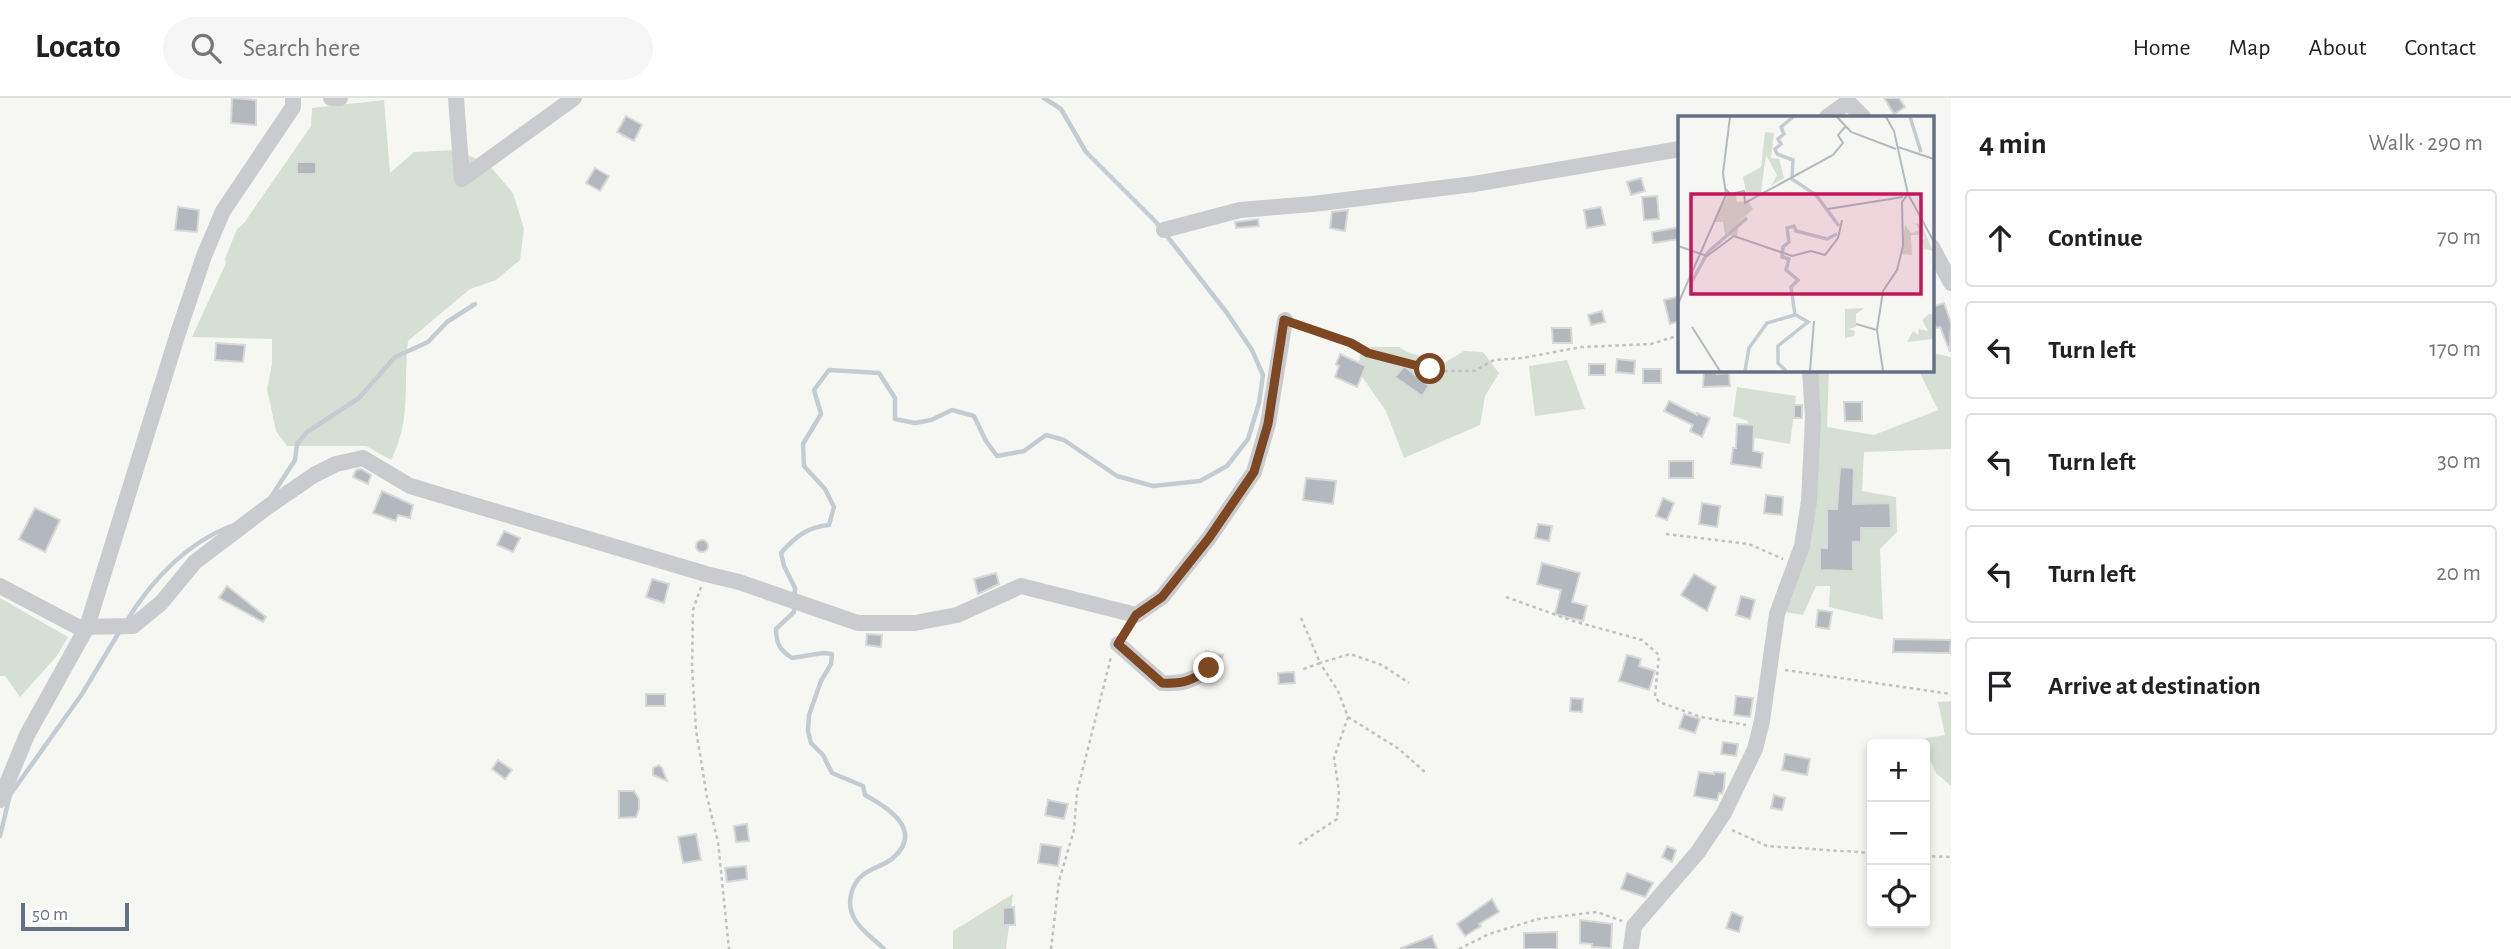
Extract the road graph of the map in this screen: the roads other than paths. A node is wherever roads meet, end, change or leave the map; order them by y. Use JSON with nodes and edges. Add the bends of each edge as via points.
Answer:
{"nodes":[{"id":1,"x":293,"y":98,"type":"edge"},
{"id":2,"x":331,"y":98,"type":"edge"},
{"id":3,"x":340,"y":98,"type":"edge"},
{"id":4,"x":456,"y":98,"type":"edge"},
{"id":5,"x":574,"y":98,"type":"edge"},
{"id":6,"x":1847,"y":100,"type":"edge"},
{"id":7,"x":1828,"y":116,"type":"edge"},
{"id":8,"x":1862,"y":116,"type":"edge"},
{"id":9,"x":1678,"y":149,"type":"edge"},
{"id":10,"x":1164,"y":230,"type":"dead end"},
{"id":11,"x":1934,"y":251,"type":"edge"},
{"id":12,"x":1951,"y":283,"type":"edge"},
{"id":13,"x":1284,"y":320,"type":"road end"},
{"id":14,"x":1810,"y":371,"type":"edge"},
{"id":15,"x":0,"y":586,"type":"edge"},
{"id":16,"x":87,"y":626,"type":"junction"},
{"id":17,"x":1118,"y":644,"type":"road end"},
{"id":18,"x":1209,"y":668,"type":"dead end"},
{"id":19,"x":0,"y":800,"type":"edge"},
{"id":20,"x":1631,"y":949,"type":"edge"}],
"edges":[{"from":1,"to":16,"type":"street","via":[[293,107],[223,211],[204,256]]},
{"from":2,"to":3,"type":"street"},
{"from":4,"to":5,"type":"street","via":[[462,179]]},
{"from":6,"to":7,"type":"street"},
{"from":6,"to":8,"type":"street"},
{"from":9,"to":10,"type":"street","via":[[1474,184],[1240,210]]},
{"from":11,"to":12,"type":"street"},
{"from":13,"to":16,"type":"street","via":[[1268,424],[1254,472],[1162,597],[1136,615],[1021,586],[957,615],[915,623],[858,623],[739,582],[410,486],[363,458],[314,475],[265,508],[195,562],[161,603],[133,626]]},
{"from":14,"to":20,"type":"street","via":[[1809,501],[1802,546],[1777,614],[1755,749],[1698,852],[1640,916]]},
{"from":15,"to":16,"type":"street","via":[[78,627]]},
{"from":16,"to":19,"type":"street","via":[[27,735]]},
{"from":17,"to":18,"type":"street","via":[[1162,683],[1182,684]]}]}
